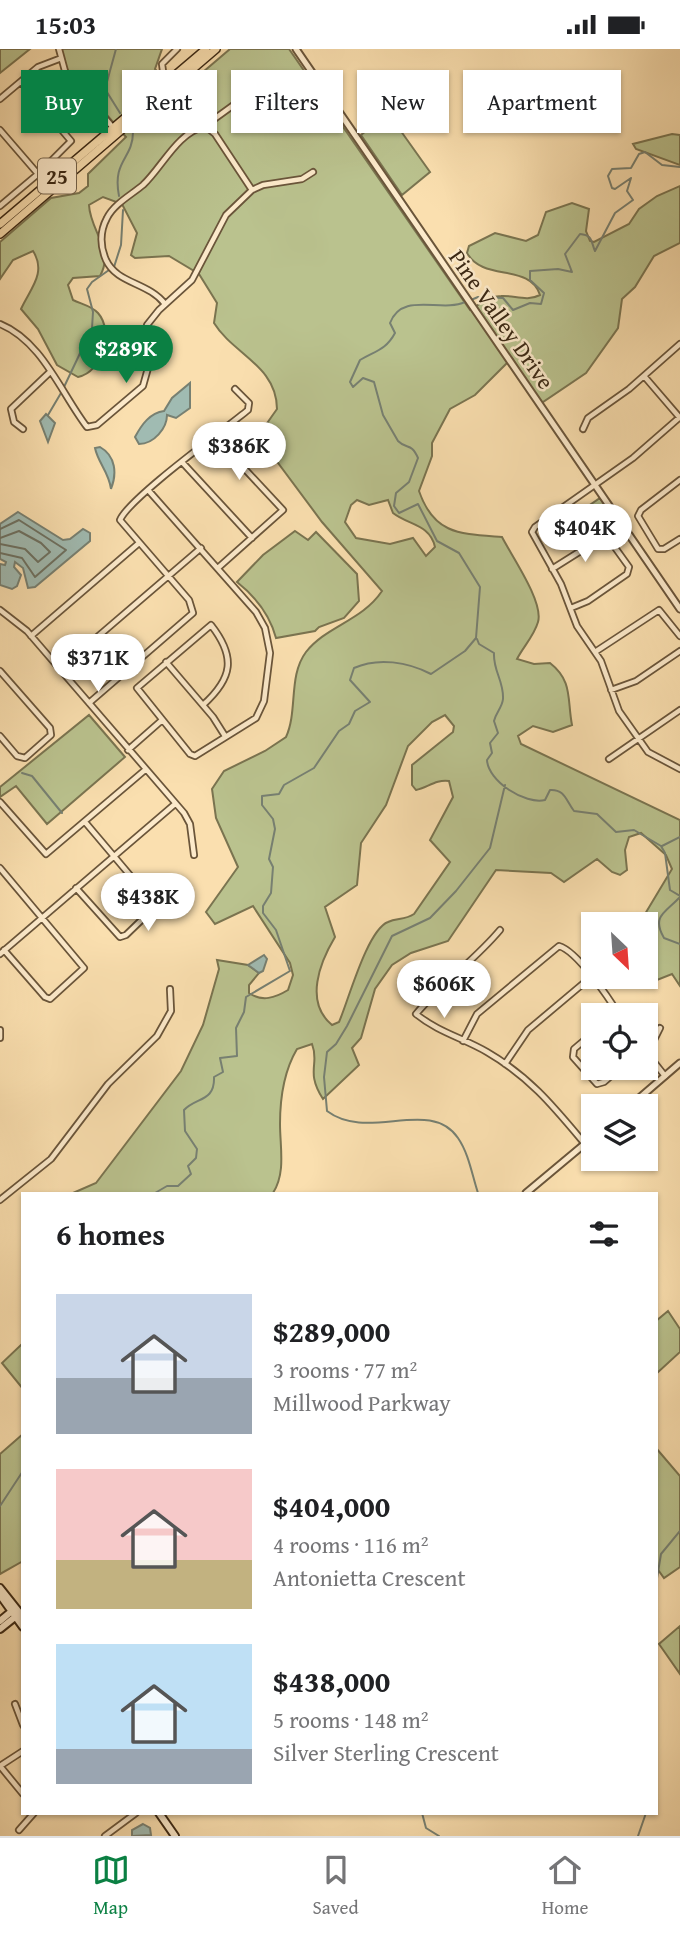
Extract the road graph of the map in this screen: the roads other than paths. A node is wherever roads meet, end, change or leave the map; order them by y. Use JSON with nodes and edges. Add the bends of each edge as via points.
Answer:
{"nodes":[{"id":1,"x":59,"y":49,"type":"edge"},
{"id":2,"x":177,"y":49,"type":"edge"},
{"id":3,"x":206,"y":49,"type":"edge"},
{"id":4,"x":216,"y":49,"type":"edge"},
{"id":5,"x":296,"y":49,"type":"edge"},
{"id":6,"x":59,"y":59,"type":"junction"},
{"id":7,"x":163,"y":70,"type":"edge"},
{"id":8,"x":181,"y":70,"type":"edge"},
{"id":9,"x":20,"y":82,"type":"junction"},
{"id":10,"x":0,"y":99,"type":"edge"},
{"id":11,"x":122,"y":125,"type":"edge"},
{"id":12,"x":0,"y":130,"type":"edge"},
{"id":13,"x":116,"y":131,"type":"junction"},
{"id":14,"x":192,"y":133,"type":"edge"},
{"id":15,"x":214,"y":133,"type":"edge"},
{"id":16,"x":313,"y":172,"type":"dead end"},
{"id":17,"x":38,"y":174,"type":"junction"},
{"id":18,"x":252,"y":190,"type":"junction"},
{"id":19,"x":0,"y":206,"type":"edge"},
{"id":20,"x":0,"y":224,"type":"edge"},
{"id":21,"x":0,"y":234,"type":"edge"},
{"id":22,"x":165,"y":304,"type":"junction"},
{"id":23,"x":0,"y":324,"type":"edge"},
{"id":24,"x":680,"y":344,"type":"edge"},
{"id":25,"x":50,"y":372,"type":"junction"},
{"id":26,"x":644,"y":376,"type":"junction"},
{"id":27,"x":235,"y":389,"type":"dead end"},
{"id":28,"x":680,"y":417,"type":"edge"},
{"id":29,"x":23,"y":429,"type":"dead end"},
{"id":30,"x":583,"y":429,"type":"dead end"},
{"id":31,"x":214,"y":436,"type":"junction"},
{"id":32,"x":182,"y":462,"type":"junction"},
{"id":33,"x":680,"y":480,"type":"edge"},
{"id":34,"x":595,"y":485,"type":"junction"},
{"id":35,"x":149,"y":491,"type":"junction"},
{"id":36,"x":252,"y":538,"type":"junction"},
{"id":37,"x":680,"y":539,"type":"edge"},
{"id":38,"x":139,"y":543,"type":"junction"},
{"id":39,"x":201,"y":548,"type":"junction"},
{"id":40,"x":219,"y":567,"type":"junction"},
{"id":41,"x":552,"y":569,"type":"junction"},
{"id":42,"x":169,"y":576,"type":"junction"},
{"id":43,"x":571,"y":608,"type":"junction"},
{"id":44,"x":680,"y":609,"type":"edge"},
{"id":45,"x":0,"y":610,"type":"edge"},
{"id":46,"x":31,"y":636,"type":"junction"},
{"id":47,"x":680,"y":636,"type":"edge"},
{"id":48,"x":680,"y":650,"type":"edge"},
{"id":49,"x":595,"y":652,"type":"junction"},
{"id":50,"x":166,"y":663,"type":"junction"},
{"id":51,"x":60,"y":669,"type":"junction"},
{"id":52,"x":0,"y":671,"type":"edge"},
{"id":53,"x":611,"y":690,"type":"junction"},
{"id":54,"x":89,"y":703,"type":"junction"},
{"id":55,"x":203,"y":705,"type":"junction"},
{"id":56,"x":680,"y":710,"type":"edge"},
{"id":57,"x":161,"y":721,"type":"junction"},
{"id":58,"x":0,"y":736,"type":"edge"},
{"id":59,"x":225,"y":736,"type":"junction"},
{"id":60,"x":638,"y":739,"type":"junction"},
{"id":61,"x":128,"y":750,"type":"junction"},
{"id":62,"x":609,"y":759,"type":"dead end"},
{"id":63,"x":680,"y":769,"type":"edge"},
{"id":64,"x":145,"y":770,"type":"junction"},
{"id":65,"x":0,"y":802,"type":"edge"},
{"id":66,"x":175,"y":804,"type":"junction"},
{"id":67,"x":85,"y":822,"type":"junction"},
{"id":68,"x":194,"y":855,"type":"dead end"},
{"id":69,"x":114,"y":856,"type":"junction"},
{"id":70,"x":0,"y":869,"type":"edge"},
{"id":71,"x":76,"y":888,"type":"junction"},
{"id":72,"x":42,"y":918,"type":"junction"},
{"id":73,"x":500,"y":930,"type":"dead end"},
{"id":74,"x":2,"y":952,"type":"edge"},
{"id":75,"x":581,"y":966,"type":"edge"},
{"id":76,"x":581,"y":985,"type":"edge"},
{"id":77,"x":170,"y":989,"type":"dead end"},
{"id":78,"x":660,"y":1028,"type":"dead end"},
{"id":79,"x":0,"y":1030,"type":"edge"},
{"id":80,"x":658,"y":1032,"type":"edge"},
{"id":81,"x":0,"y":1038,"type":"edge"},
{"id":82,"x":463,"y":1041,"type":"junction"},
{"id":83,"x":581,"y":1043,"type":"edge"},
{"id":84,"x":680,"y":1063,"type":"edge"},
{"id":85,"x":505,"y":1064,"type":"junction"},
{"id":86,"x":581,"y":1066,"type":"edge"},
{"id":87,"x":658,"y":1066,"type":"edge"},
{"id":88,"x":666,"y":1076,"type":"junction"},
{"id":89,"x":644,"y":1094,"type":"edge"},
{"id":90,"x":581,"y":1139,"type":"edge"},
{"id":91,"x":581,"y":1147,"type":"edge"},
{"id":92,"x":528,"y":1192,"type":"edge"},
{"id":93,"x":0,"y":1200,"type":"edge"},
{"id":94,"x":0,"y":1588,"type":"edge"},
{"id":95,"x":0,"y":1595,"type":"edge"},
{"id":96,"x":19,"y":1611,"type":"edge"},
{"id":97,"x":0,"y":1621,"type":"edge"},
{"id":98,"x":0,"y":1629,"type":"edge"},
{"id":99,"x":15,"y":1704,"type":"dead end"},
{"id":100,"x":21,"y":1720,"type":"edge"},
{"id":101,"x":21,"y":1752,"type":"edge"},
{"id":102,"x":0,"y":1766,"type":"edge"},
{"id":103,"x":21,"y":1792,"type":"edge"},
{"id":104,"x":32,"y":1815,"type":"edge"},
{"id":105,"x":133,"y":1815,"type":"edge"},
{"id":106,"x":160,"y":1815,"type":"edge"},
{"id":107,"x":19,"y":1830,"type":"dead end"},
{"id":108,"x":105,"y":1836,"type":"edge"},
{"id":109,"x":175,"y":1836,"type":"edge"}],
"edges":[{"from":1,"to":6,"type":"street"},
{"from":2,"to":7,"type":"street","via":[[162,64]]},
{"from":3,"to":8,"type":"main road","number":"25"},
{"from":4,"to":13,"type":"main road","number":"25"},
{"from":5,"to":34,"type":"street","name":"Pine Valley Drive"},
{"from":6,"to":9,"type":"street","via":[[39,66]]},
{"from":6,"to":13,"type":"street"},
{"from":9,"to":10,"type":"street"},
{"from":9,"to":17,"type":"street","via":[[71,141]]},
{"from":11,"to":13,"type":"main road","number":"25"},
{"from":12,"to":17,"type":"street"},
{"from":13,"to":20,"type":"main road","number":"25"},
{"from":13,"to":21,"type":"main road","number":"25"},
{"from":14,"to":22,"type":"street","via":[[111,211],[102,232],[109,266],[122,278],[153,291]]},
{"from":15,"to":18,"type":"street"},
{"from":16,"to":18,"type":"street","via":[[302,179]]},
{"from":17,"to":19,"type":"street"},
{"from":18,"to":22,"type":"street","via":[[219,225],[191,280]]},
{"from":22,"to":25,"type":"street","via":[[148,325],[148,368],[143,386],[97,425],[87,427]]},
{"from":23,"to":25,"type":"street","via":[[25,340]]},
{"from":24,"to":26,"type":"street"},
{"from":25,"to":29,"type":"street","via":[[11,409],[14,422]]},
{"from":26,"to":28,"type":"street"},
{"from":26,"to":30,"type":"street","via":[[588,418]]},
{"from":27,"to":31,"type":"street","via":[[249,408]]},
{"from":28,"to":34,"type":"street"},
{"from":31,"to":32,"type":"street"},
{"from":31,"to":36,"type":"street","via":[[283,510]]},
{"from":32,"to":35,"type":"street"},
{"from":32,"to":36,"type":"street"},
{"from":33,"to":37,"type":"street","via":[[638,516],[658,549]]},
{"from":34,"to":41,"type":"street","via":[[533,529]]},
{"from":34,"to":44,"type":"street","name":"Pine Valley Drive"},
{"from":35,"to":38,"type":"street","via":[[120,520]]},
{"from":35,"to":39,"type":"street"},
{"from":36,"to":40,"type":"street"},
{"from":38,"to":42,"type":"street"},
{"from":38,"to":46,"type":"street"},
{"from":39,"to":40,"type":"street"},
{"from":39,"to":42,"type":"street"},
{"from":40,"to":59,"type":"street","via":[[256,612],[270,653],[264,701],[256,718]]},
{"from":41,"to":43,"type":"street"},
{"from":41,"to":43,"type":"street","via":[[606,535],[629,567],[627,574]]},
{"from":42,"to":51,"type":"street"},
{"from":42,"to":54,"type":"street","via":[[189,600],[193,613]]},
{"from":43,"to":49,"type":"street"},
{"from":45,"to":46,"type":"street"},
{"from":46,"to":51,"type":"street"},
{"from":47,"to":49,"type":"street","via":[[659,610]]},
{"from":48,"to":53,"type":"street","via":[[635,681]]},
{"from":49,"to":53,"type":"street"},
{"from":50,"to":55,"type":"street"},
{"from":50,"to":55,"type":"street","via":[[211,625],[228,656],[218,691]]},
{"from":50,"to":57,"type":"street","via":[[136,688]]},
{"from":51,"to":54,"type":"street"},
{"from":52,"to":58,"type":"street","via":[[50,728],[51,735],[25,758]]},
{"from":53,"to":60,"type":"street"},
{"from":54,"to":61,"type":"street"},
{"from":55,"to":59,"type":"street"},
{"from":56,"to":60,"type":"street"},
{"from":57,"to":59,"type":"street","via":[[195,756]]},
{"from":57,"to":61,"type":"street"},
{"from":60,"to":62,"type":"street"},
{"from":60,"to":63,"type":"street","via":[[652,755]]},
{"from":61,"to":64,"type":"street"},
{"from":64,"to":66,"type":"street"},
{"from":64,"to":67,"type":"street"},
{"from":65,"to":67,"type":"street","via":[[46,854]]},
{"from":66,"to":68,"type":"street","via":[[190,824]]},
{"from":66,"to":69,"type":"street"},
{"from":67,"to":69,"type":"street"},
{"from":69,"to":71,"type":"street"},
{"from":69,"to":71,"type":"street","via":[[156,906],[126,935],[116,935]]},
{"from":70,"to":72,"type":"street"},
{"from":71,"to":72,"type":"street"},
{"from":72,"to":74,"type":"street"},
{"from":72,"to":74,"type":"street","via":[[85,966],[55,996],[45,997]]},
{"from":73,"to":82,"type":"street","via":[[440,985],[416,1014]]},
{"from":75,"to":82,"type":"street","via":[[565,948],[556,946],[477,1014]]},
{"from":76,"to":85,"type":"street","via":[[528,1030]]},
{"from":77,"to":93,"type":"street","via":[[171,1010],[157,1036],[108,1084],[51,1159]]},
{"from":78,"to":80,"type":"street"},
{"from":79,"to":81,"type":"street"},
{"from":82,"to":85,"type":"street"},
{"from":83,"to":86,"type":"street","via":[[573,1057]]},
{"from":84,"to":88,"type":"street"},
{"from":85,"to":90,"type":"street","via":[[536,1086]]},
{"from":87,"to":88,"type":"street"},
{"from":88,"to":89,"type":"street"},
{"from":91,"to":92,"type":"street"},
{"from":94,"to":96,"type":"main road"},
{"from":95,"to":96,"type":"main road"},
{"from":96,"to":97,"type":"main road"},
{"from":96,"to":98,"type":"main road"},
{"from":99,"to":100,"type":"street"},
{"from":101,"to":102,"type":"street"},
{"from":102,"to":103,"type":"street"},
{"from":104,"to":107,"type":"street"},
{"from":105,"to":108,"type":"street"},
{"from":106,"to":109,"type":"main road"}]}
